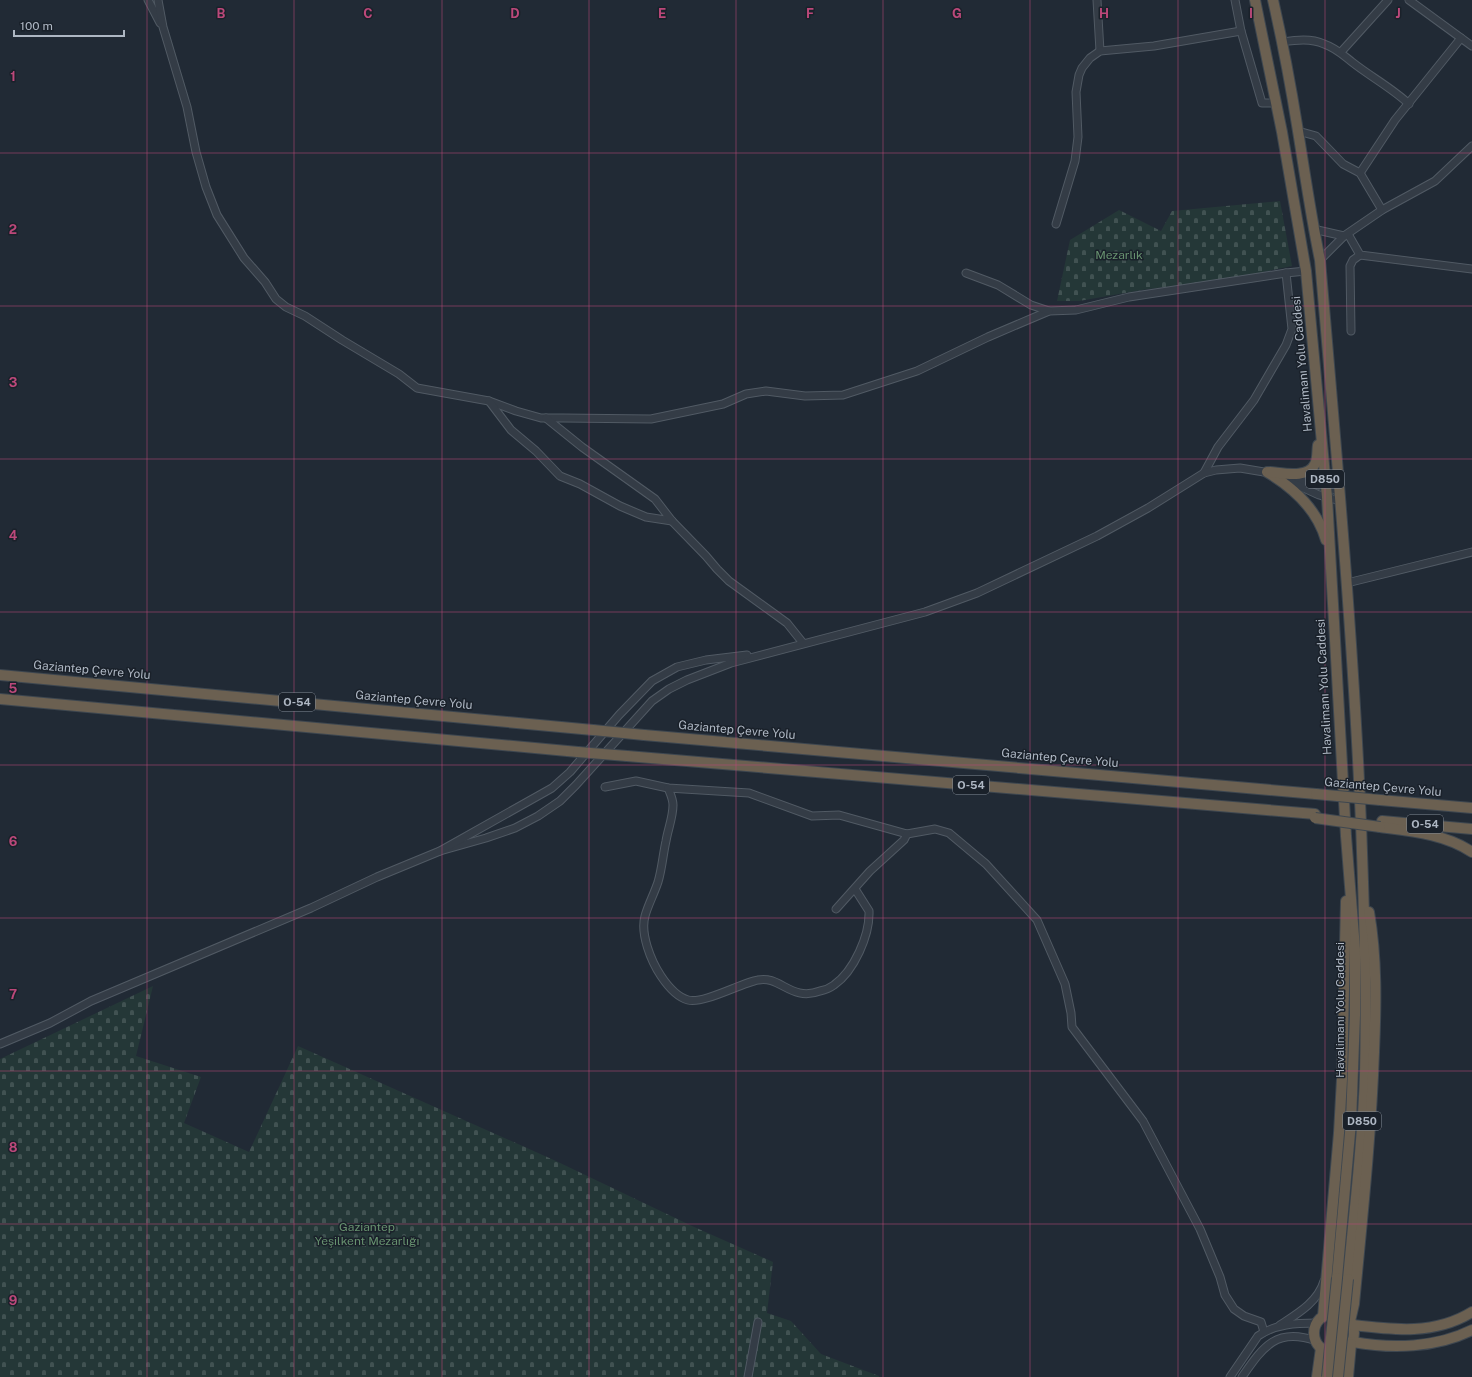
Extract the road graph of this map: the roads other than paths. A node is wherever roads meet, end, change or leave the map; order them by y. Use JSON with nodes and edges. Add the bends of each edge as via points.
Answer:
{"nodes":[{"id":1,"x":148,"y":0,"type":"edge"},
{"id":2,"x":158,"y":0,"type":"edge"},
{"id":3,"x":1097,"y":0,"type":"edge"},
{"id":4,"x":1235,"y":0,"type":"edge"},
{"id":5,"x":1255,"y":0,"type":"edge"},
{"id":6,"x":1273,"y":0,"type":"edge"},
{"id":7,"x":1388,"y":0,"type":"edge"},
{"id":8,"x":1409,"y":0,"type":"edge"},
{"id":9,"x":162,"y":27,"type":"junction"},
{"id":10,"x":1241,"y":31,"type":"junction"},
{"id":11,"x":1461,"y":38,"type":"junction"},
{"id":12,"x":1282,"y":42,"type":"junction"},
{"id":13,"x":1472,"y":46,"type":"edge"},
{"id":14,"x":1100,"y":51,"type":"junction"},
{"id":15,"x":1341,"y":52,"type":"junction"},
{"id":16,"x":1276,"y":103,"type":"junction"},
{"id":17,"x":1409,"y":104,"type":"junction"},
{"id":18,"x":1298,"y":131,"type":"junction"},
{"id":19,"x":1472,"y":146,"type":"edge"},
{"id":20,"x":1360,"y":173,"type":"junction"},
{"id":21,"x":1382,"y":210,"type":"junction"},
{"id":22,"x":1056,"y":224,"type":"dead end"},
{"id":23,"x":1313,"y":228,"type":"junction"},
{"id":24,"x":1346,"y":235,"type":"junction"},
{"id":25,"x":1360,"y":255,"type":"junction"},
{"id":26,"x":1320,"y":260,"type":"junction"},
{"id":27,"x":1472,"y":269,"type":"edge"},
{"id":28,"x":1306,"y":271,"type":"junction"},
{"id":29,"x":966,"y":273,"type":"dead end"},
{"id":30,"x":1286,"y":273,"type":"junction"},
{"id":31,"x":1049,"y":311,"type":"junction"},
{"id":32,"x":1351,"y":331,"type":"dead end"},
{"id":33,"x":489,"y":401,"type":"junction"},
{"id":34,"x":546,"y":418,"type":"junction"},
{"id":35,"x":1320,"y":421,"type":"junction"},
{"id":36,"x":1267,"y":472,"type":"junction"},
{"id":37,"x":1204,"y":473,"type":"junction"},
{"id":38,"x":1340,"y":491,"type":"junction"},
{"id":39,"x":1326,"y":492,"type":"junction"},
{"id":40,"x":1340,"y":501,"type":"junction"},
{"id":41,"x":672,"y":521,"type":"junction"},
{"id":42,"x":1472,"y":552,"type":"edge"},
{"id":43,"x":1330,"y":554,"type":"junction"},
{"id":44,"x":1347,"y":583,"type":"junction"},
{"id":45,"x":804,"y":643,"type":"junction"},
{"id":46,"x":771,"y":652,"type":"junction"},
{"id":47,"x":0,"y":675,"type":"edge"},
{"id":48,"x":0,"y":698,"type":"edge"},
{"id":49,"x":605,"y":787,"type":"dead end"},
{"id":50,"x":668,"y":788,"type":"junction"},
{"id":51,"x":1472,"y":808,"type":"edge"},
{"id":52,"x":1379,"y":824,"type":"junction"},
{"id":53,"x":1472,"y":829,"type":"edge"},
{"id":54,"x":907,"y":834,"type":"junction"},
{"id":55,"x":440,"y":851,"type":"junction"},
{"id":56,"x":1472,"y":852,"type":"edge"},
{"id":57,"x":1348,"y":857,"type":"junction"},
{"id":58,"x":1363,"y":887,"type":"junction"},
{"id":59,"x":855,"y":888,"type":"junction"},
{"id":60,"x":836,"y":909,"type":"dead end"},
{"id":61,"x":0,"y":1044,"type":"edge"},
{"id":62,"x":1326,"y":1273,"type":"junction"},
{"id":63,"x":1472,"y":1312,"type":"edge"},
{"id":64,"x":1320,"y":1320,"type":"junction"},
{"id":65,"x":758,"y":1322,"type":"dead end"},
{"id":66,"x":1352,"y":1323,"type":"junction"},
{"id":67,"x":1277,"y":1326,"type":"junction"},
{"id":68,"x":1472,"y":1330,"type":"edge"},
{"id":69,"x":1264,"y":1332,"type":"junction"},
{"id":70,"x":1352,"y":1343,"type":"junction"},
{"id":71,"x":1318,"y":1344,"type":"junction"},
{"id":72,"x":748,"y":1377,"type":"edge"},
{"id":73,"x":1230,"y":1377,"type":"edge"},
{"id":74,"x":1242,"y":1377,"type":"edge"},
{"id":75,"x":1317,"y":1377,"type":"edge"},
{"id":76,"x":1327,"y":1377,"type":"edge"},
{"id":77,"x":1338,"y":1377,"type":"edge"},
{"id":78,"x":1348,"y":1377,"type":"edge"}],
"edges":[{"from":1,"to":9,"type":"street"},
{"from":2,"to":9,"type":"street"},
{"from":3,"to":14,"type":"street"},
{"from":4,"to":10,"type":"street"},
{"from":5,"to":16,"type":"highway","name":"Havalimanı Yolu Caddesi","number":"D850"},
{"from":6,"to":12,"type":"highway","name":"Havalimanı Yolu Caddesi","number":"D850"},
{"from":7,"to":15,"type":"street"},
{"from":8,"to":11,"type":"street"},
{"from":9,"to":33,"type":"street","via":[[187,107],[206,187],[217,215],[244,258],[276,299],[399,374],[417,388]]},
{"from":10,"to":14,"type":"street","via":[[1154,46]]},
{"from":10,"to":16,"type":"street","via":[[1262,103]]},
{"from":11,"to":13,"type":"street"},
{"from":11,"to":17,"type":"street"},
{"from":12,"to":15,"type":"street","via":[[1300,39],[1324,43]]},
{"from":12,"to":18,"type":"highway","name":"Havalimanı Yolu Caddesi","number":"D850"},
{"from":14,"to":22,"type":"street","via":[[1090,58],[1079,75],[1076,92],[1078,137]]},
{"from":15,"to":17,"type":"street"},
{"from":16,"to":28,"type":"highway","name":"Havalimanı Yolu Caddesi","number":"D850"},
{"from":17,"to":20,"type":"street"},
{"from":18,"to":20,"type":"street","via":[[1316,136],[1342,164]]},
{"from":18,"to":23,"type":"highway","name":"Havalimanı Yolu Caddesi","number":"D850"},
{"from":19,"to":21,"type":"street","via":[[1435,181]]},
{"from":20,"to":21,"type":"street"},
{"from":21,"to":24,"type":"street"},
{"from":23,"to":24,"type":"street"},
{"from":23,"to":26,"type":"highway","name":"Havalimanı Yolu Caddesi","number":"D850"},
{"from":24,"to":25,"type":"street"},
{"from":24,"to":26,"type":"street"},
{"from":25,"to":27,"type":"street"},
{"from":25,"to":32,"type":"street","via":[[1350,266]]},
{"from":26,"to":38,"type":"highway","name":"Havalimanı Yolu Caddesi","number":"D850"},
{"from":28,"to":30,"type":"street"},
{"from":28,"to":35,"type":"highway","name":"Havalimanı Yolu Caddesi","number":"D850"},
{"from":29,"to":31,"type":"street","via":[[998,285],[1031,305]]},
{"from":30,"to":31,"type":"street","via":[[1129,297],[1076,310]]},
{"from":30,"to":37,"type":"street","via":[[1292,329],[1286,346],[1254,400],[1218,447]]},
{"from":31,"to":34,"type":"street","via":[[917,371],[843,395],[805,396],[766,391],[746,394],[723,404],[651,419]]},
{"from":33,"to":34,"type":"street"},
{"from":33,"to":41,"type":"street","via":[[511,430],[560,476],[646,517]]},
{"from":34,"to":41,"type":"street","via":[[655,499]]},
{"from":35,"to":36,"type":"highway","via":[[1317,459],[1309,471],[1296,474]]},
{"from":35,"to":39,"type":"highway","name":"Havalimanı Yolu Caddesi","number":"D850"},
{"from":36,"to":37,"type":"street","via":[[1240,468]]},
{"from":36,"to":39,"type":"street"},
{"from":36,"to":43,"type":"highway","via":[[1286,483],[1302,498],[1324,534]]},
{"from":37,"to":45,"type":"street","via":[[1097,536],[977,593],[925,612]]},
{"from":38,"to":39,"type":"street"},
{"from":38,"to":40,"type":"highway","name":"Havalimanı Yolu Caddesi","number":"D850"},
{"from":39,"to":40,"type":"street"},
{"from":39,"to":43,"type":"highway","name":"Havalimanı Yolu Caddesi","number":"D850"},
{"from":40,"to":44,"type":"highway","name":"Havalimanı Yolu Caddesi","number":"D850"},
{"from":41,"to":45,"type":"street","via":[[729,581],[787,623]]},
{"from":42,"to":44,"type":"street"},
{"from":43,"to":57,"type":"highway","name":"Havalimanı Yolu Caddesi","number":"D850"},
{"from":44,"to":58,"type":"highway","name":"Havalimanı Yolu Caddesi","number":"D850"},
{"from":45,"to":46,"type":"street"},
{"from":46,"to":55,"type":"street","via":[[731,663],[669,689],[652,701],[560,801],[515,828]]},
{"from":46,"to":55,"type":"street","via":[[706,660],[677,667],[652,681],[570,772],[552,788]]},
{"from":47,"to":51,"type":"highway","name":"Gaziantep Çevre Yolu","number":"O-54","bridge":true},
{"from":48,"to":52,"type":"highway","number":"O-54","bridge":true,"via":[[578,752],[1281,812]]},
{"from":49,"to":50,"type":"street","via":[[636,781]]},
{"from":50,"to":54,"type":"street","via":[[749,793],[812,816],[839,816]]},
{"from":50,"to":59,"type":"street","via":[[673,804],[671,819],[658,883],[645,918],[644,930],[649,954],[656,969],[667,984],[688,1000],[719,994],[758,979],[766,979],[806,995],[834,986],[852,966],[867,930],[869,911]]},
{"from":52,"to":53,"type":"highway","number":"O-54"},
{"from":52,"to":56,"type":"highway","via":[[1442,839]]},
{"from":54,"to":59,"type":"street","via":[[904,840]]},
{"from":54,"to":69,"type":"street","via":[[935,829],[950,833],[986,864],[1037,920],[1066,984],[1072,1027],[1143,1122],[1200,1229],[1225,1295],[1234,1309],[1261,1322]]},
{"from":55,"to":61,"type":"street","via":[[91,1001],[50,1023]]},
{"from":57,"to":62,"type":"highway","via":[[1339,1133]]},
{"from":57,"to":76,"type":"highway","name":"Havalimanı Yolu Caddesi","number":"D850","bridge":true,"via":[[1354,949],[1351,1122]]},
{"from":58,"to":66,"type":"highway","via":[[1373,934],[1375,1024],[1369,1142]]},
{"from":58,"to":77,"type":"highway","name":"Havalimanı Yolu Caddesi","number":"D850","bridge":true,"via":[[1365,1076]]},
{"from":59,"to":60,"type":"street"},
{"from":62,"to":64,"type":"highway"},
{"from":62,"to":67,"type":"street","via":[[1323,1286],[1309,1304]]},
{"from":63,"to":66,"type":"highway","via":[[1461,1319],[1438,1326],[1409,1330]]},
{"from":64,"to":66,"type":"highway","via":[[1335,1313],[1344,1315]]},
{"from":64,"to":67,"type":"street"},
{"from":64,"to":71,"type":"highway","via":[[1314,1332]]},
{"from":65,"to":72,"type":"street"},
{"from":66,"to":70,"type":"highway","via":[[1355,1333]]},
{"from":67,"to":69,"type":"street"},
{"from":68,"to":70,"type":"highway","via":[[1439,1342],[1406,1346]]},
{"from":69,"to":73,"type":"street","via":[[1258,1336]]},
{"from":70,"to":71,"type":"highway","via":[[1338,1353],[1329,1353]]},
{"from":70,"to":78,"type":"highway"},
{"from":71,"to":74,"type":"street","via":[[1300,1336],[1278,1339],[1266,1346]]},
{"from":71,"to":75,"type":"highway"}]}
